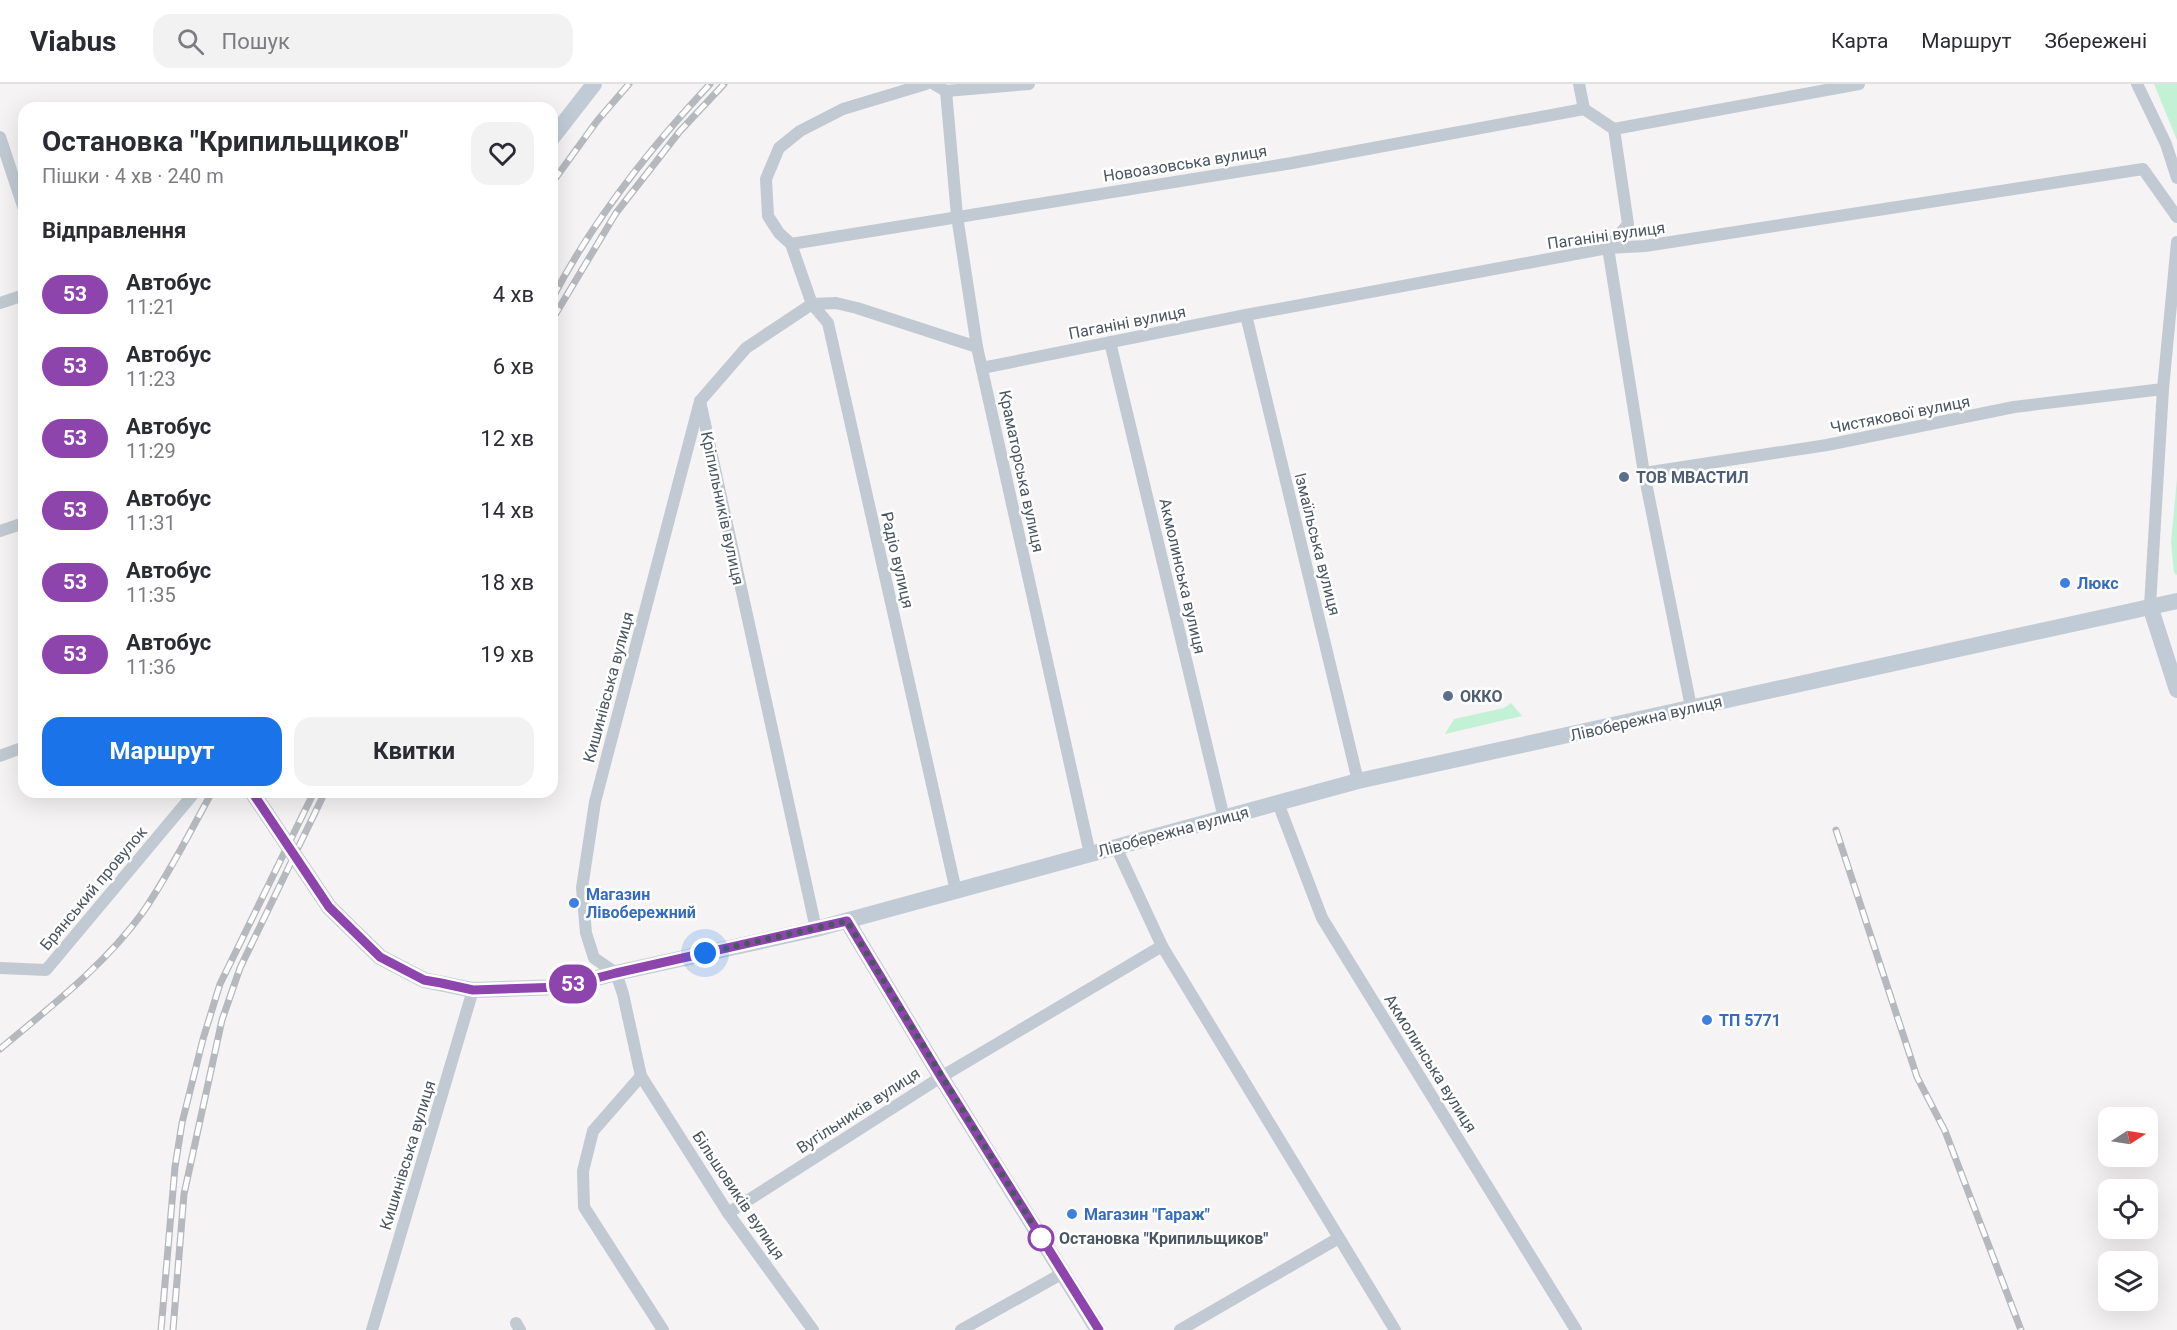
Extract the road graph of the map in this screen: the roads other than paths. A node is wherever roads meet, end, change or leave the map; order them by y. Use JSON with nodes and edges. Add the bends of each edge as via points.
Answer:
{"nodes":[{"id":1,"x":594,"y":84,"type":"edge"},
{"id":2,"x":926,"y":84,"type":"edge"},
{"id":3,"x":934,"y":84,"type":"edge"},
{"id":4,"x":1029,"y":84,"type":"edge"},
{"id":5,"x":1579,"y":84,"type":"edge"},
{"id":6,"x":1859,"y":84,"type":"edge"},
{"id":7,"x":2138,"y":84,"type":"edge"},
{"id":8,"x":946,"y":91,"type":"junction"},
{"id":9,"x":1584,"y":109,"type":"junction"},
{"id":10,"x":1614,"y":129,"type":"junction"},
{"id":11,"x":558,"y":130,"type":"edge"},
{"id":12,"x":0,"y":137,"type":"edge"},
{"id":13,"x":2177,"y":178,"type":"edge"},
{"id":14,"x":18,"y":191,"type":"edge"},
{"id":15,"x":957,"y":216,"type":"junction"},
{"id":16,"x":2177,"y":217,"type":"edge"},
{"id":17,"x":2177,"y":243,"type":"edge"},
{"id":18,"x":790,"y":244,"type":"junction"},
{"id":19,"x":1608,"y":248,"type":"junction"},
{"id":20,"x":18,"y":297,"type":"edge"},
{"id":21,"x":0,"y":303,"type":"edge"},
{"id":22,"x":812,"y":304,"type":"junction"},
{"id":23,"x":1246,"y":315,"type":"junction"},
{"id":24,"x":1110,"y":342,"type":"junction"},
{"id":25,"x":977,"y":347,"type":"junction"},
{"id":26,"x":982,"y":368,"type":"junction"},
{"id":27,"x":2163,"y":389,"type":"junction"},
{"id":28,"x":700,"y":401,"type":"junction"},
{"id":29,"x":1644,"y":473,"type":"junction"},
{"id":30,"x":18,"y":525,"type":"edge"},
{"id":31,"x":0,"y":531,"type":"edge"},
{"id":32,"x":2177,"y":601,"type":"edge"},
{"id":33,"x":2150,"y":606,"type":"junction"},
{"id":34,"x":2177,"y":690,"type":"edge"},
{"id":35,"x":1691,"y":707,"type":"junction"},
{"id":36,"x":18,"y":749,"type":"edge"},
{"id":37,"x":0,"y":756,"type":"edge"},
{"id":38,"x":1358,"y":781,"type":"junction"},
{"id":39,"x":190,"y":798,"type":"edge"},
{"id":40,"x":256,"y":798,"type":"edge"},
{"id":41,"x":1278,"y":803,"type":"junction"},
{"id":42,"x":1224,"y":818,"type":"junction"},
{"id":43,"x":1116,"y":847,"type":"junction"},
{"id":44,"x":1090,"y":854,"type":"junction"},
{"id":45,"x":956,"y":891,"type":"junction"},
{"id":46,"x":847,"y":921,"type":"junction"},
{"id":47,"x":816,"y":929,"type":"junction"},
{"id":48,"x":1162,"y":946,"type":"junction"},
{"id":49,"x":0,"y":968,"type":"edge"},
{"id":50,"x":616,"y":973,"type":"junction"},
{"id":51,"x":473,"y":990,"type":"junction"},
{"id":52,"x":641,"y":1076,"type":"junction"},
{"id":53,"x":941,"y":1077,"type":"junction"},
{"id":54,"x":728,"y":1213,"type":"junction"},
{"id":55,"x":1337,"y":1239,"type":"junction"},
{"id":56,"x":1063,"y":1273,"type":"junction"},
{"id":57,"x":372,"y":1330,"type":"edge"},
{"id":58,"x":663,"y":1330,"type":"edge"},
{"id":59,"x":813,"y":1330,"type":"edge"},
{"id":60,"x":960,"y":1330,"type":"edge"},
{"id":61,"x":1098,"y":1330,"type":"edge"},
{"id":62,"x":1180,"y":1330,"type":"edge"},
{"id":63,"x":1395,"y":1330,"type":"edge"},
{"id":64,"x":1576,"y":1330,"type":"edge"}],
"edges":[{"from":1,"to":11,"type":"main road"},
{"from":2,"to":18,"type":"street","name":"Радіо вулиця","via":[[843,109],[800,131],[779,148],[766,179],[768,216]]},
{"from":3,"to":8,"type":"street"},
{"from":4,"to":8,"type":"street"},
{"from":5,"to":9,"type":"street"},
{"from":6,"to":10,"type":"street"},
{"from":7,"to":13,"type":"street"},
{"from":8,"to":15,"type":"street","name":"Краматорська вулиця"},
{"from":9,"to":10,"type":"street"},
{"from":9,"to":15,"type":"street","name":"Новоазовська вулиця","via":[[1292,163]]},
{"from":10,"to":19,"type":"street","via":[[1628,224]]},
{"from":12,"to":14,"type":"street"},
{"from":15,"to":18,"type":"street","name":"Новоазовська вулиця"},
{"from":15,"to":25,"type":"street","name":"Краматорська вулиця"},
{"from":16,"to":19,"type":"street","name":"Паганіні вулиця","via":[[2143,169],[1645,246]]},
{"from":17,"to":27,"type":"street"},
{"from":18,"to":22,"type":"street","name":"Радіо вулиця"},
{"from":19,"to":23,"type":"street","name":"Паганіні вулиця"},
{"from":19,"to":29,"type":"street"},
{"from":20,"to":21,"type":"street"},
{"from":22,"to":25,"type":"street","via":[[837,303],[857,308]]},
{"from":22,"to":28,"type":"street","via":[[746,348]]},
{"from":22,"to":45,"type":"street","name":"Радіо вулиця","via":[[828,323]]},
{"from":23,"to":24,"type":"street","name":"Паганіні вулиця"},
{"from":23,"to":38,"type":"street","name":"Ізмаїльська вулиця"},
{"from":24,"to":26,"type":"street","name":"Паганіні вулиця"},
{"from":24,"to":42,"type":"street","name":"Акмолинська вулиця"},
{"from":25,"to":26,"type":"street","name":"Краматорська вулиця"},
{"from":26,"to":44,"type":"street","name":"Краматорська вулиця"},
{"from":27,"to":29,"type":"street","name":"Чистякової вулиця","via":[[2014,407],[1827,445]]},
{"from":27,"to":33,"type":"street"},
{"from":28,"to":47,"type":"street","name":"Кріпильників вулиця"},
{"from":28,"to":50,"type":"street","name":"Кишинівська вулиця","via":[[595,802],[582,888],[586,933],[594,958]]},
{"from":29,"to":35,"type":"street"},
{"from":30,"to":31,"type":"street"},
{"from":32,"to":33,"type":"main road","name":"Лівобережна вулиця"},
{"from":33,"to":34,"type":"main road"},
{"from":33,"to":35,"type":"main road","name":"Лівобережна вулиця"},
{"from":35,"to":38,"type":"main road","name":"Лівобережна вулиця"},
{"from":36,"to":37,"type":"street"},
{"from":38,"to":41,"type":"main road","name":"Лівобережна вулиця"},
{"from":39,"to":49,"type":"street","name":"Брянський провулок","via":[[46,970]]},
{"from":40,"to":51,"type":"main road","name":"Лівобережна вулиця","via":[[329,907],[380,957],[424,980]]},
{"from":41,"to":42,"type":"main road","name":"Лівобережна вулиця"},
{"from":41,"to":64,"type":"street","name":"Акмолинська вулиця","via":[[1322,918]]},
{"from":42,"to":43,"type":"main road","name":"Лівобережна вулиця"},
{"from":43,"to":44,"type":"main road","name":"Лівобережна вулиця"},
{"from":43,"to":48,"type":"street"},
{"from":44,"to":45,"type":"main road","name":"Лівобережна вулиця"},
{"from":45,"to":46,"type":"main road","name":"Лівобережна вулиця"},
{"from":46,"to":47,"type":"main road","name":"Лівобережна вулиця"},
{"from":46,"to":53,"type":"main road"},
{"from":47,"to":50,"type":"main road","name":"Лівобережна вулиця"},
{"from":48,"to":53,"type":"street","name":"Вугільників вулиця"},
{"from":48,"to":55,"type":"street"},
{"from":50,"to":51,"type":"main road","name":"Лівобережна вулиця","via":[[562,987]]},
{"from":50,"to":52,"type":"street","name":"Більшовиків вулиця"},
{"from":51,"to":57,"type":"street","name":"Кишинівська вулиця"},
{"from":52,"to":54,"type":"street","name":"Більшовиків вулиця"},
{"from":52,"to":58,"type":"street","via":[[593,1131],[583,1171],[584,1207]]},
{"from":53,"to":54,"type":"street","name":"Вугільників вулиця"},
{"from":53,"to":56,"type":"main road"},
{"from":54,"to":59,"type":"street","name":"Більшовиків вулиця"},
{"from":55,"to":62,"type":"street"},
{"from":55,"to":63,"type":"street"},
{"from":56,"to":60,"type":"street"},
{"from":56,"to":61,"type":"main road"}]}
